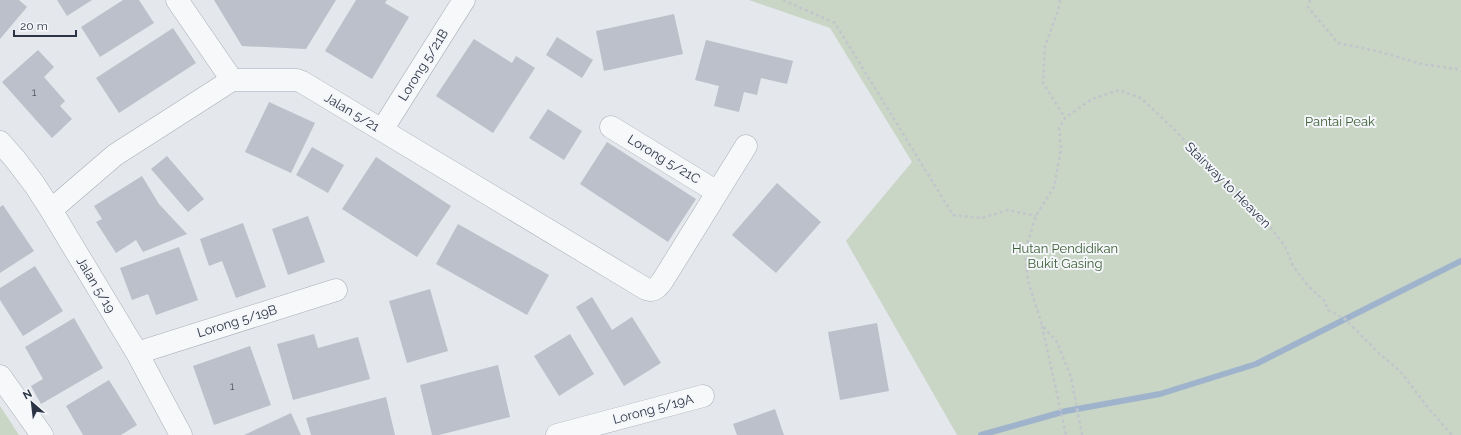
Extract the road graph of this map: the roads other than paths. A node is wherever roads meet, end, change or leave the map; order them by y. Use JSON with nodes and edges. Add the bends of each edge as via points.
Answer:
{"nodes":[{"id":1,"x":177,"y":0,"type":"edge"},
{"id":2,"x":464,"y":0,"type":"edge"},
{"id":3,"x":232,"y":80,"type":"junction"},
{"id":4,"x":611,"y":127,"type":"dead end"},
{"id":5,"x":382,"y":130,"type":"junction"},
{"id":6,"x":0,"y":142,"type":"edge"},
{"id":7,"x":746,"y":146,"type":"dead end"},
{"id":8,"x":717,"y":192,"type":"junction"},
{"id":9,"x":51,"y":210,"type":"junction"},
{"id":10,"x":336,"y":290,"type":"dead end"},
{"id":11,"x":137,"y":353,"type":"junction"},
{"id":12,"x":0,"y":376,"type":"edge"},
{"id":13,"x":703,"y":396,"type":"dead end"},
{"id":14,"x":42,"y":435,"type":"edge"},
{"id":15,"x":181,"y":435,"type":"edge"},
{"id":16,"x":557,"y":435,"type":"edge"}],
"edges":[{"from":1,"to":3,"type":"street"},
{"from":2,"to":5,"type":"street","name":"Lorong 5/21B"},
{"from":3,"to":5,"type":"street","name":"Jalan 5/21","via":[[297,80]]},
{"from":3,"to":9,"type":"street","via":[[115,155]]},
{"from":4,"to":8,"type":"street","name":"Lorong 5/21C"},
{"from":5,"to":8,"type":"street","name":"Jalan 5/21","via":[[650,290],[655,289],[663,280]]},
{"from":6,"to":9,"type":"street","name":"Jalan 5/19"},
{"from":7,"to":8,"type":"street"},
{"from":9,"to":11,"type":"street","name":"Jalan 5/19"},
{"from":10,"to":11,"type":"street","name":"Lorong 5/19B"},
{"from":11,"to":15,"type":"street","name":"Jalan 5/19"},
{"from":12,"to":14,"type":"street"},
{"from":13,"to":16,"type":"street","name":"Lorong 5/19A"}]}
